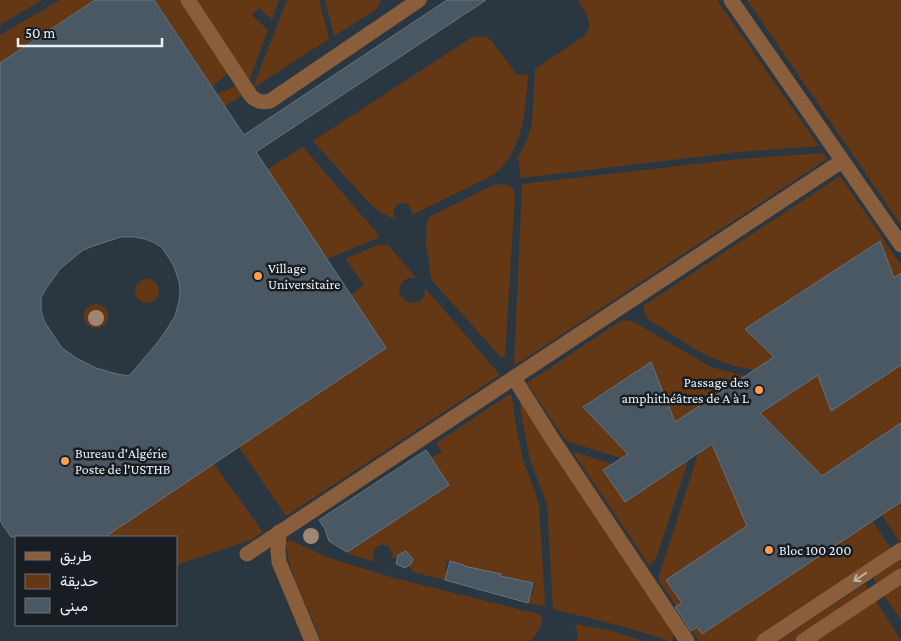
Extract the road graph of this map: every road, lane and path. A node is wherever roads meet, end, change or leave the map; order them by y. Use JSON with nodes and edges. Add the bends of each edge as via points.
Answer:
{"nodes":[{"id":1,"x":188,"y":0,"type":"edge"},
{"id":2,"x":419,"y":0,"type":"edge"},
{"id":3,"x":731,"y":0,"type":"edge"},
{"id":4,"x":842,"y":161,"type":"junction"},
{"id":5,"x":901,"y":245,"type":"edge"},
{"id":6,"x":514,"y":378,"type":"junction"},
{"id":7,"x":279,"y":532,"type":"junction"},
{"id":8,"x":901,"y":550,"type":"edge"},
{"id":9,"x":247,"y":554,"type":"dead end"},
{"id":10,"x":901,"y":576,"type":"edge"},
{"id":11,"x":312,"y":641,"type":"edge"},
{"id":12,"x":687,"y":641,"type":"edge"},
{"id":13,"x":764,"y":641,"type":"edge"},
{"id":14,"x":803,"y":641,"type":"edge"}],
"edges":[{"from":1,"to":2,"type":"lane","via":[[252,96],[265,102]]},
{"from":3,"to":4,"type":"lane"},
{"from":4,"to":5,"type":"lane"},
{"from":4,"to":6,"type":"lane"},
{"from":6,"to":7,"type":"lane"},
{"from":6,"to":12,"type":"lane"},
{"from":7,"to":9,"type":"lane"},
{"from":7,"to":11,"type":"lane","via":[[278,562]]},
{"from":8,"to":13,"type":"lane","one_way":true},
{"from":10,"to":14,"type":"lane"}]}
